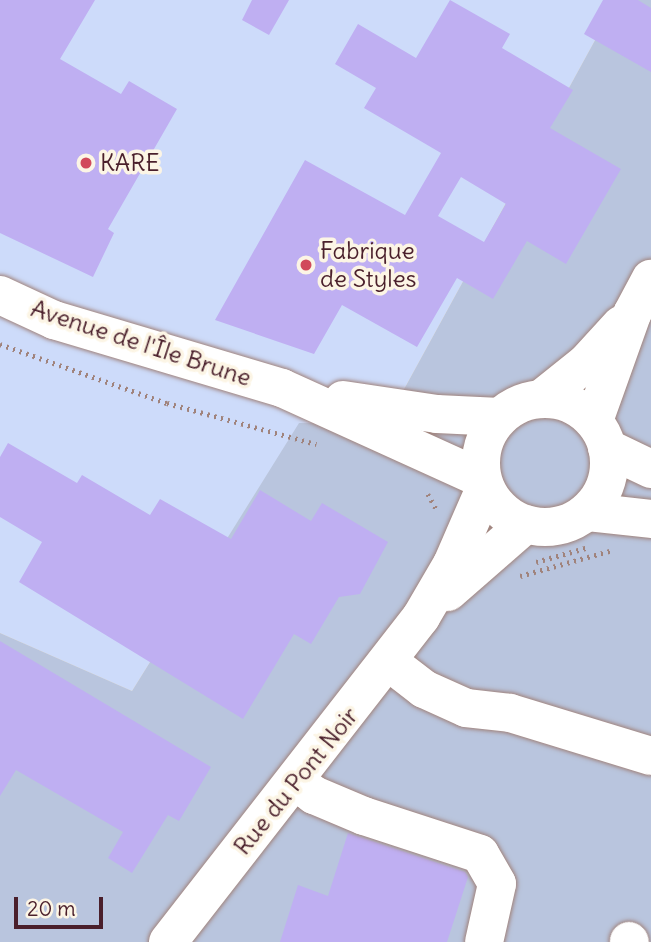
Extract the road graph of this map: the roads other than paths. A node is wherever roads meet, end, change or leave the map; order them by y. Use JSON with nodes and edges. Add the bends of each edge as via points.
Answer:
{"nodes":[{"id":1,"x":651,"y":279,"type":"edge"},
{"id":2,"x":0,"y":295,"type":"edge"},
{"id":3,"x":632,"y":314,"type":"junction"},
{"id":4,"x":282,"y":388,"type":"junction"},
{"id":5,"x":541,"y":399,"type":"junction"},
{"id":6,"x":500,"y":416,"type":"junction"},
{"id":7,"x":601,"y":435,"type":"junction"},
{"id":8,"x":651,"y":469,"type":"edge"},
{"id":9,"x":483,"y":483,"type":"junction"},
{"id":10,"x":651,"y":519,"type":"edge"},
{"id":11,"x":526,"y":524,"type":"junction"},
{"id":12,"x":595,"y":528,"type":"junction"},
{"id":13,"x":421,"y":617,"type":"junction"},
{"id":14,"x":389,"y":662,"type":"junction"},
{"id":15,"x":651,"y":756,"type":"edge"},
{"id":16,"x":296,"y":781,"type":"junction"},
{"id":17,"x":168,"y":942,"type":"edge"},
{"id":18,"x":484,"y":942,"type":"edge"}],
"edges":[{"from":1,"to":3,"type":"street"},
{"from":2,"to":4,"type":"street","name":"Avenue de l'Île Brune","via":[[54,320]]},
{"from":3,"to":5,"type":"street","via":[[586,363]]},
{"from":3,"to":7,"type":"street"},
{"from":4,"to":6,"type":"street","name":"Avenue de l'Île Brune","via":[[388,408]]},
{"from":4,"to":9,"type":"street","name":"Avenue de l'Île Brune"},
{"from":5,"to":6,"type":"street","via":[[519,404]]},
{"from":5,"to":7,"type":"street","via":[[579,408]]},
{"from":6,"to":9,"type":"street","via":[[481,449]]},
{"from":7,"to":8,"type":"street"},
{"from":7,"to":12,"type":"street","via":[[607,482]]},
{"from":9,"to":11,"type":"street","via":[[503,513]]},
{"from":9,"to":13,"type":"street","name":"Rue du Pont Noir","via":[[452,564]]},
{"from":10,"to":12,"type":"street"},
{"from":11,"to":12,"type":"street"},
{"from":11,"to":13,"type":"street","name":"Rue du Pont Noir","via":[[475,564]]},
{"from":13,"to":14,"type":"street","name":"Rue du Pont Noir"},
{"from":14,"to":15,"type":"street","via":[[424,689],[466,708],[510,713]]},
{"from":14,"to":16,"type":"street","name":"Rue du Pont Noir"},
{"from":16,"to":17,"type":"street","name":"Rue du Pont Noir"},
{"from":16,"to":18,"type":"street","via":[[314,795],[364,816],[480,854],[497,884]]}]}
